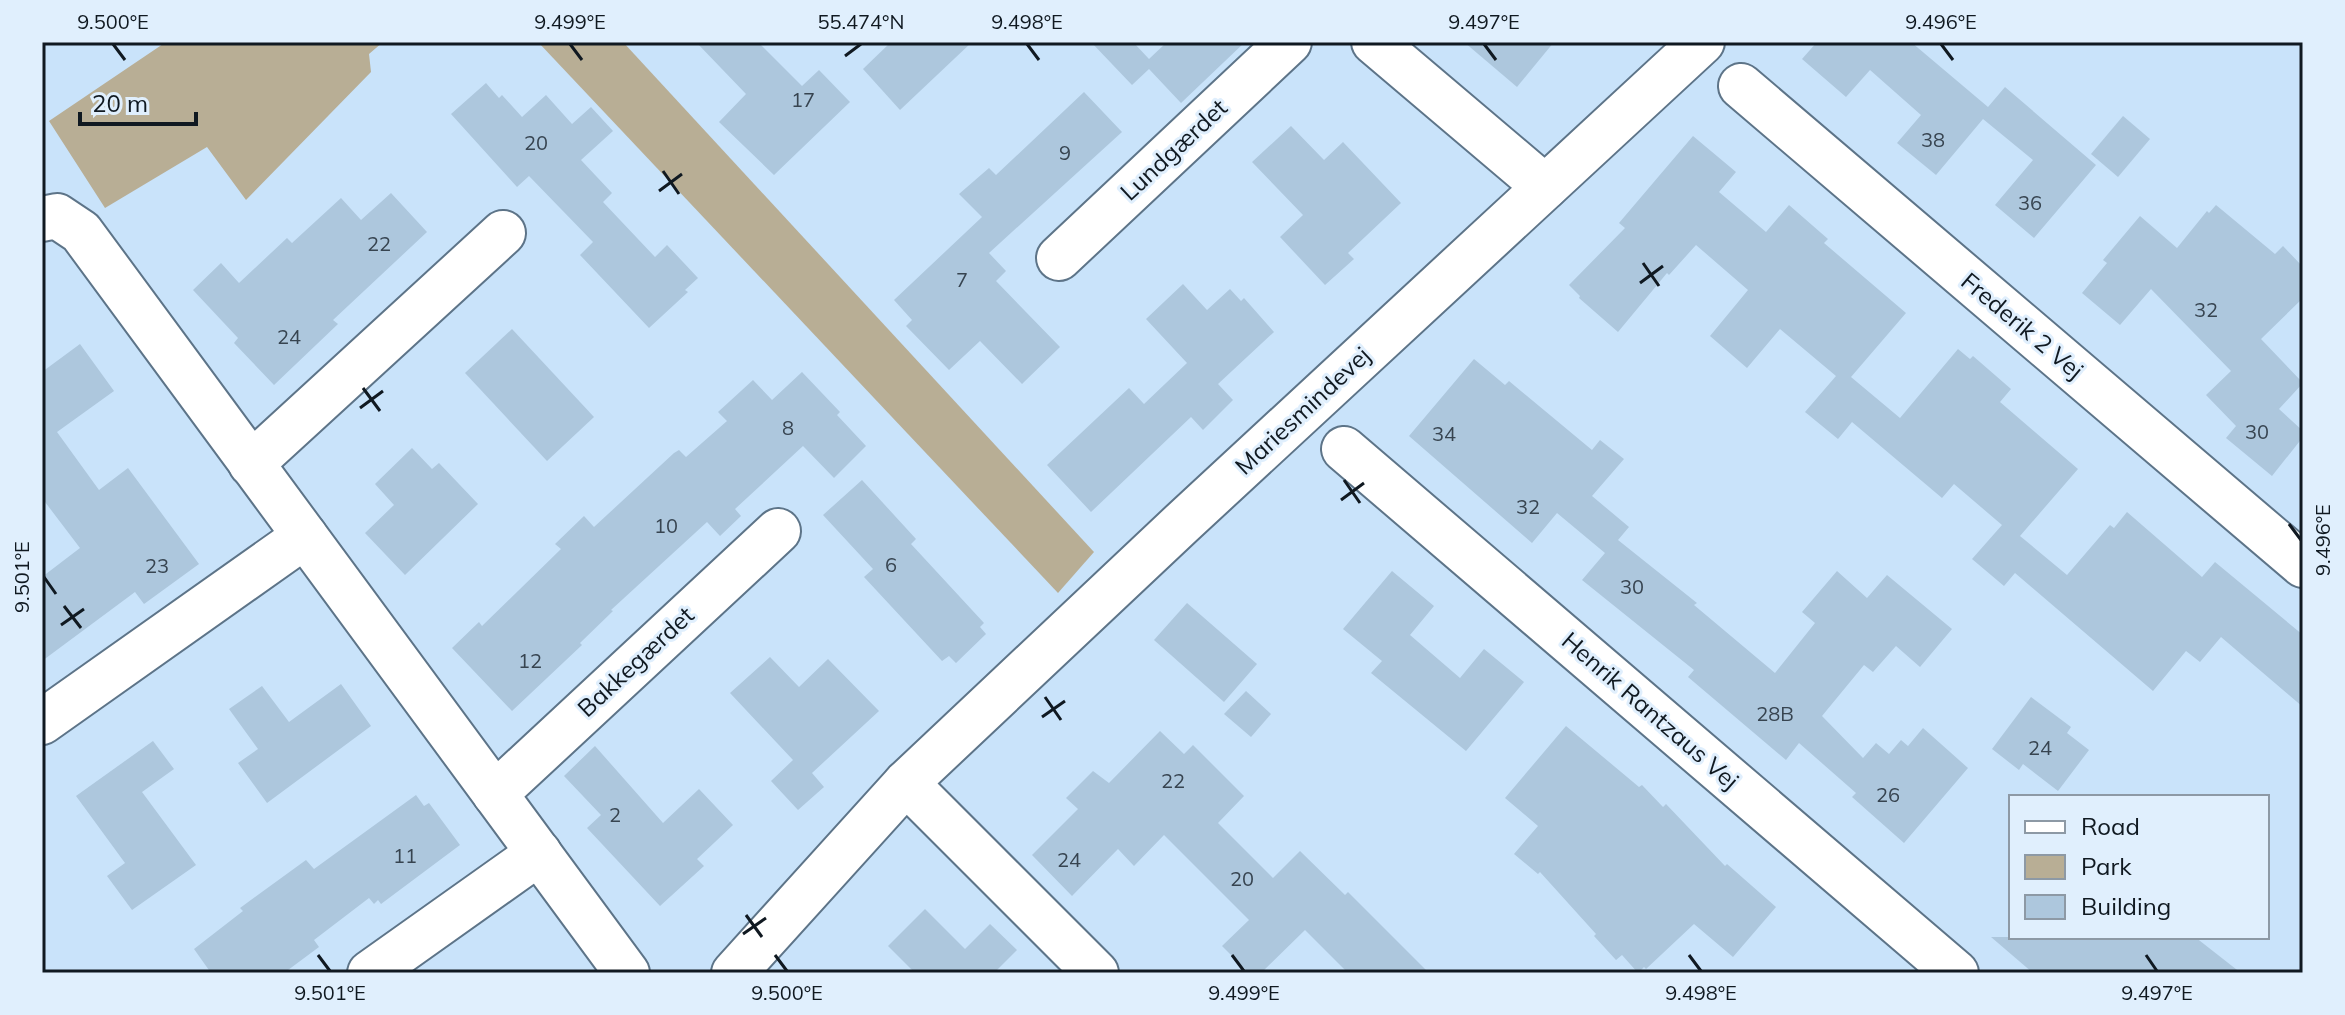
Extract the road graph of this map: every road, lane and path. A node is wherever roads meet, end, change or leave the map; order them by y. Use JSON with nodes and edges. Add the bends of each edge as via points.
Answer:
{"nodes":[{"id":1,"x":1289,"y":42,"type":"edge"},
{"id":2,"x":1374,"y":42,"type":"edge"},
{"id":3,"x":1702,"y":42,"type":"edge"},
{"id":4,"x":1741,"y":86,"type":"dead end"},
{"id":5,"x":1545,"y":187,"type":"junction"},
{"id":6,"x":42,"y":219,"type":"edge"},
{"id":7,"x":503,"y":233,"type":"dead end"},
{"id":8,"x":1059,"y":258,"type":"dead end"},
{"id":9,"x":1344,"y":449,"type":"dead end"},
{"id":10,"x":251,"y":464,"type":"junction"},
{"id":11,"x":778,"y":531,"type":"dead end"},
{"id":12,"x":305,"y":536,"type":"junction"},
{"id":13,"x":2303,"y":565,"type":"edge"},
{"id":14,"x":42,"y":722,"type":"edge"},
{"id":15,"x":906,"y":783,"type":"junction"},
{"id":16,"x":495,"y":794,"type":"junction"},
{"id":17,"x":539,"y":853,"type":"junction"},
{"id":18,"x":370,"y":973,"type":"edge"},
{"id":19,"x":627,"y":973,"type":"edge"},
{"id":20,"x":734,"y":973,"type":"edge"},
{"id":21,"x":1096,"y":973,"type":"edge"},
{"id":22,"x":1956,"y":973,"type":"edge"}],
"edges":[{"from":1,"to":8,"type":"street","name":"Lundgærdet"},
{"from":2,"to":5,"type":"street"},
{"from":3,"to":5,"type":"street","name":"Mariesmindevej"},
{"from":4,"to":13,"type":"street","name":"Frederik 2 Vej"},
{"from":5,"to":15,"type":"street","name":"Mariesmindevej"},
{"from":6,"to":10,"type":"street","via":[[57,216],[81,232]]},
{"from":7,"to":10,"type":"street"},
{"from":9,"to":22,"type":"street","name":"Henrik Rantzaus Vej"},
{"from":10,"to":12,"type":"street"},
{"from":11,"to":16,"type":"street","name":"Bakkegærdet"},
{"from":12,"to":14,"type":"street"},
{"from":12,"to":16,"type":"street"},
{"from":15,"to":20,"type":"street","name":"Mariesmindevej"},
{"from":15,"to":21,"type":"street"},
{"from":16,"to":17,"type":"street"},
{"from":17,"to":18,"type":"street"},
{"from":17,"to":19,"type":"street"}]}
